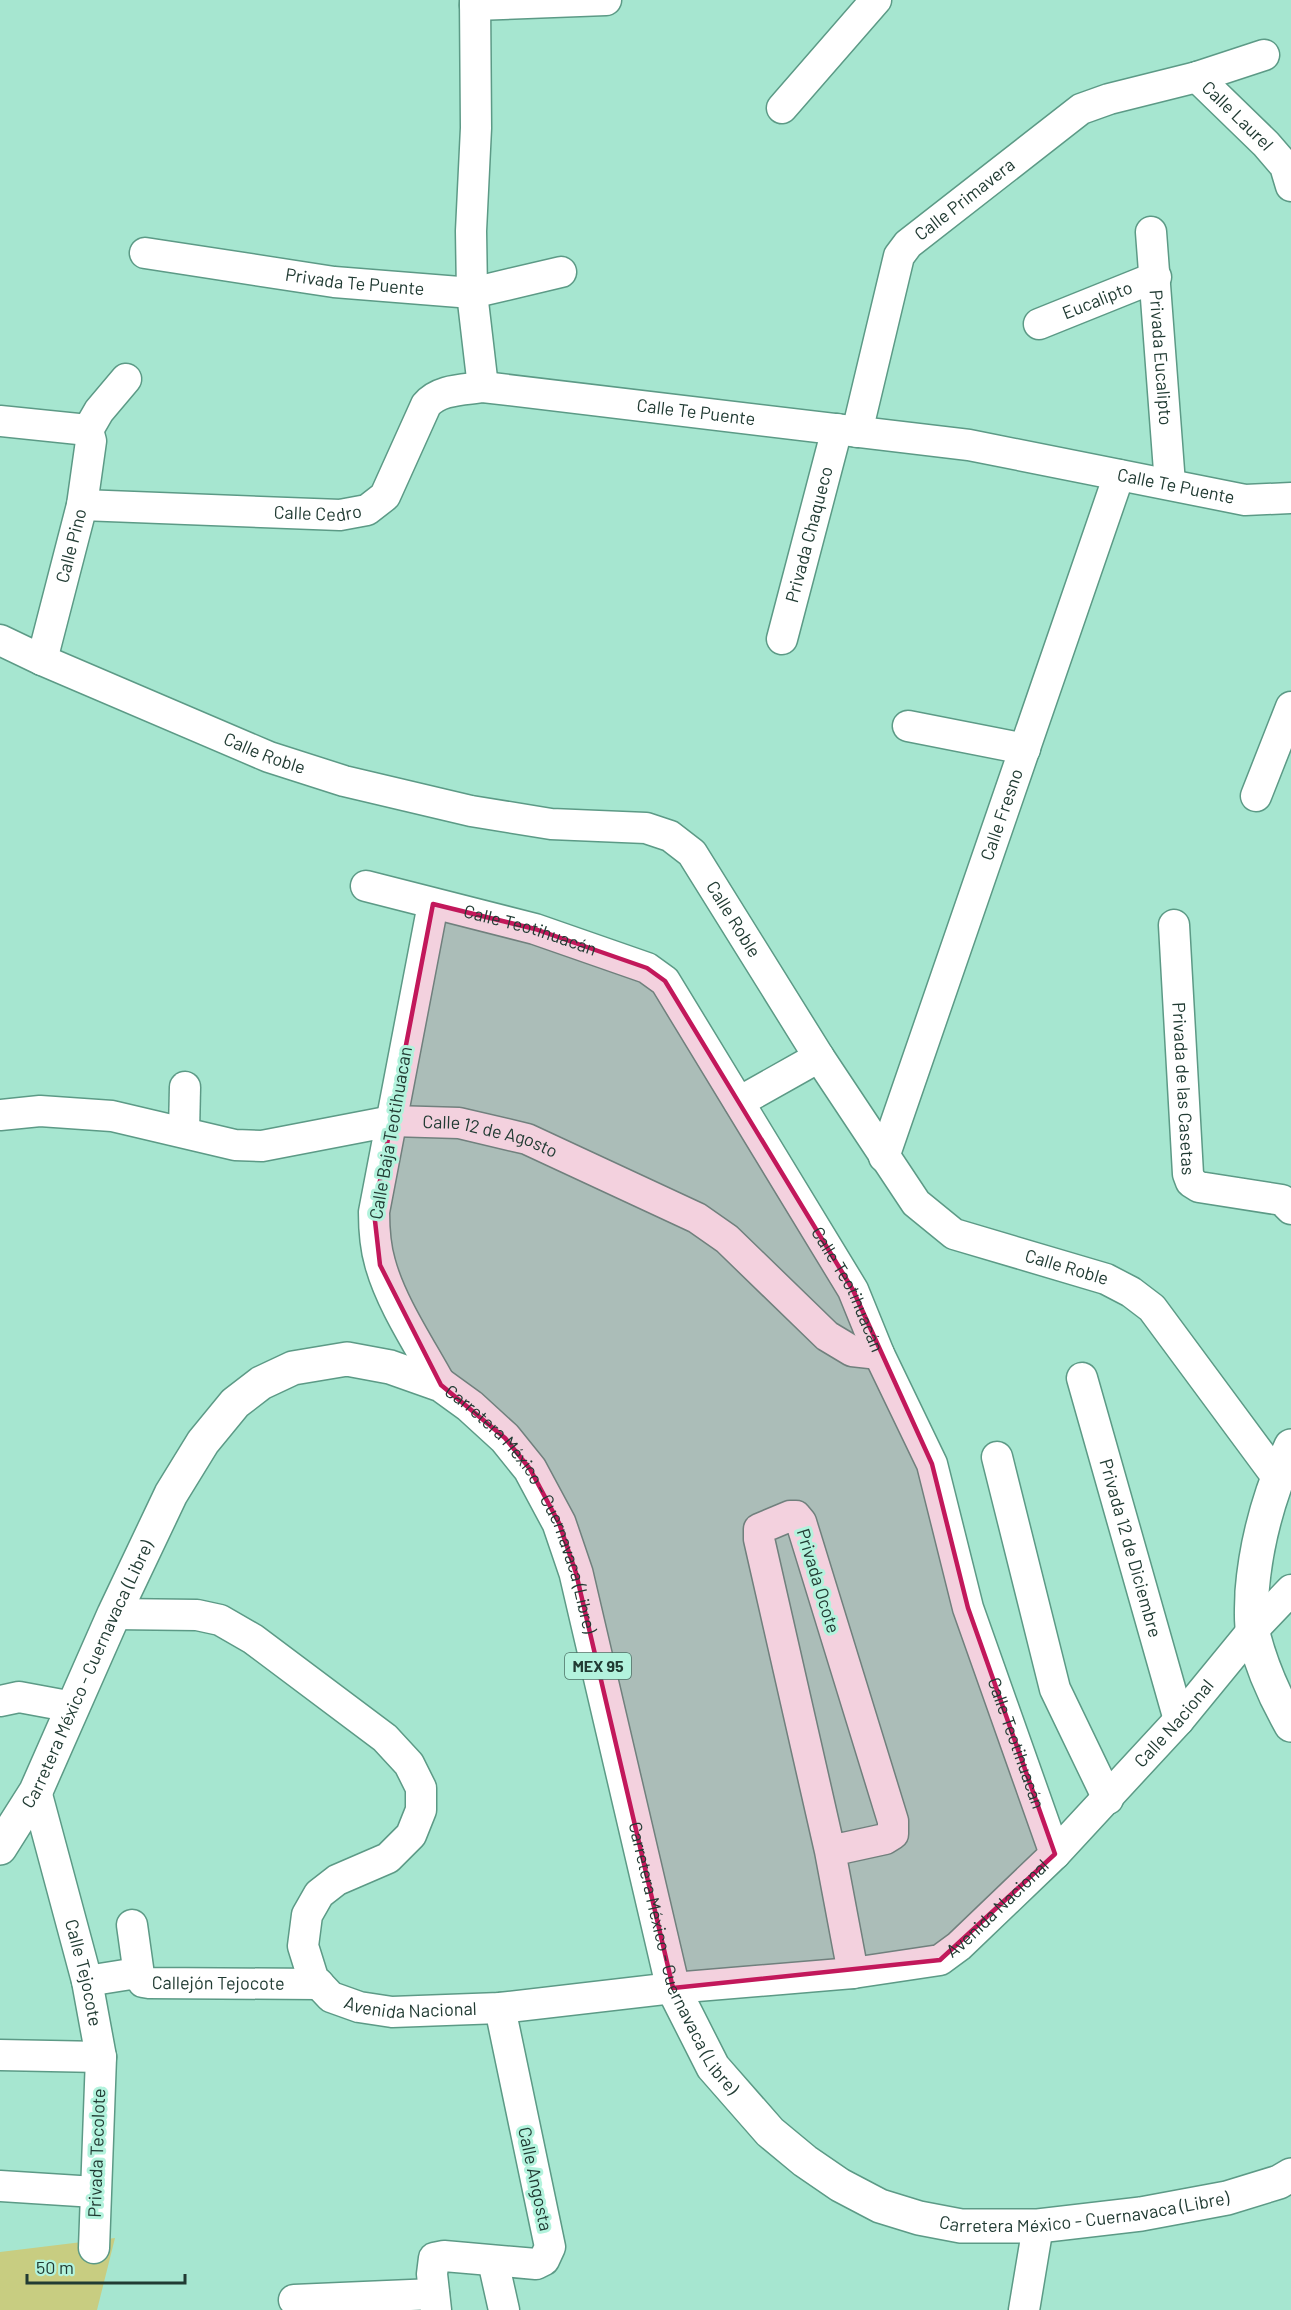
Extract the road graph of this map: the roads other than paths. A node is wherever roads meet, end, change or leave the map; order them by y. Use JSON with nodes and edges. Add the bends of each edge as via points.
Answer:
{"nodes":[{"id":1,"x":606,"y":0,"type":"edge"},
{"id":2,"x":876,"y":0,"type":"edge"},
{"id":3,"x":475,"y":3,"type":"edge"},
{"id":4,"x":1264,"y":55,"type":"dead end"},
{"id":5,"x":1197,"y":77,"type":"junction"},
{"id":6,"x":782,"y":108,"type":"dead end"},
{"id":7,"x":1291,"y":186,"type":"edge"},
{"id":8,"x":1151,"y":232,"type":"dead end"},
{"id":9,"x":146,"y":253,"type":"dead end"},
{"id":10,"x":561,"y":272,"type":"dead end"},
{"id":11,"x":1156,"y":277,"type":"junction"},
{"id":12,"x":472,"y":293,"type":"junction"},
{"id":13,"x":1039,"y":324,"type":"dead end"},
{"id":14,"x":126,"y":379,"type":"dead end"},
{"id":15,"x":483,"y":387,"type":"junction"},
{"id":16,"x":0,"y":421,"type":"edge"},
{"id":17,"x":88,"y":430,"type":"junction"},
{"id":18,"x":847,"y":430,"type":"junction"},
{"id":19,"x":1119,"y":475,"type":"junction"},
{"id":20,"x":1170,"y":484,"type":"junction"},
{"id":21,"x":1291,"y":498,"type":"edge"},
{"id":22,"x":82,"y":505,"type":"junction"},
{"id":23,"x":782,"y":639,"type":"dead end"},
{"id":24,"x":0,"y":640,"type":"edge"},
{"id":25,"x":42,"y":660,"type":"junction"},
{"id":26,"x":1291,"y":707,"type":"edge"},
{"id":27,"x":908,"y":726,"type":"dead end"},
{"id":28,"x":1025,"y":749,"type":"junction"},
{"id":29,"x":1256,"y":796,"type":"dead end"},
{"id":30,"x":366,"y":886,"type":"dead end"},
{"id":31,"x":433,"y":904,"type":"junction"},
{"id":32,"x":1174,"y":925,"type":"dead end"},
{"id":33,"x":819,"y":1057,"type":"junction"},
{"id":34,"x":185,"y":1087,"type":"dead end"},
{"id":35,"x":739,"y":1102,"type":"junction"},
{"id":36,"x":0,"y":1115,"type":"edge"},
{"id":37,"x":392,"y":1121,"type":"junction"},
{"id":38,"x":184,"y":1132,"type":"junction"},
{"id":39,"x":884,"y":1157,"type":"junction"},
{"id":40,"x":1291,"y":1209,"type":"edge"},
{"id":41,"x":879,"y":1354,"type":"junction"},
{"id":42,"x":1082,"y":1378,"type":"dead end"},
{"id":43,"x":441,"y":1385,"type":"junction"},
{"id":44,"x":1291,"y":1446,"type":"edge"},
{"id":45,"x":997,"y":1456,"type":"dead end"},
{"id":46,"x":1277,"y":1477,"type":"junction"},
{"id":47,"x":1291,"y":1590,"type":"edge"},
{"id":48,"x":114,"y":1614,"type":"junction"},
{"id":49,"x":1252,"y":1631,"type":"junction"},
{"id":50,"x":0,"y":1701,"type":"edge"},
{"id":51,"x":73,"y":1707,"type":"junction"},
{"id":52,"x":1179,"y":1720,"type":"junction"},
{"id":53,"x":1291,"y":1725,"type":"edge"},
{"id":54,"x":36,"y":1791,"type":"junction"},
{"id":55,"x":1108,"y":1799,"type":"junction"},
{"id":56,"x":0,"y":1848,"type":"edge"},
{"id":57,"x":830,"y":1851,"type":"junction"},
{"id":58,"x":1055,"y":1854,"type":"junction"},
{"id":59,"x":132,"y":1924,"type":"dead end"},
{"id":60,"x":853,"y":1973,"type":"junction"},
{"id":61,"x":139,"y":1975,"type":"junction"},
{"id":62,"x":87,"y":1981,"type":"junction"},
{"id":63,"x":319,"y":1984,"type":"junction"},
{"id":64,"x":673,"y":1988,"type":"junction"},
{"id":65,"x":500,"y":2008,"type":"junction"},
{"id":66,"x":0,"y":2055,"type":"edge"},
{"id":67,"x":100,"y":2057,"type":"junction"},
{"id":68,"x":1291,"y":2175,"type":"edge"},
{"id":69,"x":0,"y":2187,"type":"edge"},
{"id":70,"x":94,"y":2192,"type":"junction"},
{"id":71,"x":1038,"y":2226,"type":"junction"},
{"id":72,"x":94,"y":2248,"type":"dead end"},
{"id":73,"x":493,"y":2261,"type":"junction"},
{"id":74,"x":294,"y":2300,"type":"dead end"},
{"id":75,"x":435,"y":2302,"type":"edge"},
{"id":76,"x":504,"y":2310,"type":"edge"},
{"id":77,"x":1024,"y":2310,"type":"edge"}],
"edges":[{"from":1,"to":3,"type":"street"},
{"from":2,"to":6,"type":"street"},
{"from":3,"to":12,"type":"street"},
{"from":4,"to":5,"type":"street","name":"Calle Primavera"},
{"from":5,"to":7,"type":"street","name":"Calle Laurel","via":[[1286,166]]},
{"from":5,"to":18,"type":"street","name":"Calle Primavera","via":[[1081,109],[902,249]]},
{"from":8,"to":11,"type":"street","name":"Privada Eucalipto"},
{"from":9,"to":12,"type":"street","name":"Privada Te Puente","via":[[333,282]]},
{"from":10,"to":12,"type":"street","name":"Privada Te Puente"},
{"from":11,"to":13,"type":"street","name":"Eucalipto"},
{"from":11,"to":20,"type":"street","name":"Privada Eucalipto"},
{"from":12,"to":15,"type":"street"},
{"from":14,"to":17,"type":"street"},
{"from":15,"to":18,"type":"street","name":"Calle Te Puente"},
{"from":15,"to":22,"type":"street","name":"Calle Cedro","via":[[438,394],[431,399],[385,496],[367,510],[340,515]]},
{"from":16,"to":17,"type":"street"},
{"from":17,"to":22,"type":"street","name":"Calle Pino"},
{"from":18,"to":19,"type":"street","name":"Calle Te Puente","via":[[969,445]]},
{"from":18,"to":23,"type":"street","name":"Privada Chaqueco"},
{"from":19,"to":20,"type":"street","name":"Calle Te Puente"},
{"from":19,"to":28,"type":"street","name":"Calle Fresno"},
{"from":20,"to":21,"type":"street","name":"Calle Te Puente","via":[[1245,500]]},
{"from":22,"to":25,"type":"street","name":"Calle Pino"},
{"from":24,"to":25,"type":"street","name":"Calle Roble"},
{"from":25,"to":33,"type":"street","name":"Calle Roble","via":[[269,757],[344,781],[483,813],[551,824],[646,828],[670,836],[692,853]]},
{"from":26,"to":29,"type":"street"},
{"from":27,"to":28,"type":"street"},
{"from":28,"to":39,"type":"street","name":"Calle Fresno"},
{"from":30,"to":31,"type":"street","name":"Calle Teotihuacán"},
{"from":31,"to":35,"type":"street","name":"Calle Teotihuacán","via":[[535,929],[647,968],[665,981]]},
{"from":31,"to":37,"type":"street","name":"Calle Baja Teotihuacan"},
{"from":32,"to":40,"type":"street","name":"Privada de las Casetas","via":[[1191,1182],[1199,1187],[1282,1200]]},
{"from":33,"to":35,"type":"street"},
{"from":33,"to":39,"type":"street","name":"Calle Roble"},
{"from":34,"to":38,"type":"street"},
{"from":35,"to":41,"type":"street","name":"Calle Teotihuacán","via":[[853,1290]]},
{"from":36,"to":38,"type":"street","name":"Calle 12 de Agosto","via":[[40,1111],[112,1116]]},
{"from":37,"to":38,"type":"street","name":"Calle 12 de Agosto","via":[[262,1146],[235,1145]]},
{"from":37,"to":41,"type":"street","name":"Calle 12 de Agosto","via":[[459,1123],[527,1138],[697,1218],[727,1239],[827,1336],[852,1351]]},
{"from":37,"to":43,"type":"street","name":"Calle Baja Teotihuacan","via":[[374,1212],[374,1237],[380,1265],[402,1314]]},
{"from":39,"to":46,"type":"street","name":"Calle Roble","via":[[916,1203],[954,1234],[1106,1279],[1152,1308]]},
{"from":41,"to":58,"type":"street","name":"Calle Teotihuacán","via":[[932,1464],[968,1608]]},
{"from":42,"to":52,"type":"street","name":"Privada 12 de Diciembre"},
{"from":43,"to":48,"type":"main road","name":"Carretera México - Cuernavaca (Libre)","number":"MEX 95","via":[[390,1367],[346,1359],[293,1368],[261,1383],[235,1403],[203,1442],[171,1494]]},
{"from":43,"to":64,"type":"main road","name":"Carretera México - Cuernavaca (Libre)","number":"MEX 95","via":[[505,1438],[530,1469],[559,1523],[576,1573]]},
{"from":44,"to":46,"type":"main road"},
{"from":45,"to":55,"type":"street","via":[[1054,1689]]},
{"from":46,"to":49,"type":"main road","via":[[1255,1561]]},
{"from":47,"to":49,"type":"street","name":"Calle Nacional"},
{"from":48,"to":51,"type":"main road","name":"Carretera México - Cuernavaca (Libre)","number":"MEX 95"},
{"from":48,"to":63,"type":"street","name":"Avenida Nacional","via":[[197,1615],[220,1620],[253,1639],[376,1731],[409,1764],[421,1788],[421,1810],[411,1835],[388,1858],[337,1880],[319,1894],[308,1915],[303,1946],[313,1978]]},
{"from":49,"to":52,"type":"street","name":"Calle Nacional"},
{"from":49,"to":53,"type":"main road","via":[[1275,1697]]},
{"from":50,"to":51,"type":"street","via":[[19,1697]]},
{"from":51,"to":54,"type":"main road","name":"Carretera México - Cuernavaca (Libre)","number":"MEX 95"},
{"from":52,"to":55,"type":"street","name":"Calle Nacional"},
{"from":54,"to":56,"type":"main road","name":"Carretera México - Cuernavaca (Libre)","number":"MEX 95"},
{"from":54,"to":62,"type":"street","name":"Calle Tejocote"},
{"from":55,"to":58,"type":"street","name":"Calle Nacional"},
{"from":57,"to":57,"type":"street","name":"Privada Ocote","via":[[759,1539],[759,1529],[790,1516],[801,1522],[893,1821],[892,1834],[885,1839]]},
{"from":57,"to":60,"type":"street","name":"Privada Ocote"},
{"from":58,"to":60,"type":"street","name":"Avenida Nacional","via":[[960,1946],[940,1960]]},
{"from":59,"to":61,"type":"street"},
{"from":60,"to":64,"type":"street","name":"Avenida Nacional"},
{"from":61,"to":62,"type":"street","name":"Callejón Tejocote"},
{"from":61,"to":63,"type":"street","name":"Callejón Tejocote","via":[[149,1983]]},
{"from":62,"to":67,"type":"street","name":"Calle Tejocote"},
{"from":63,"to":65,"type":"street","name":"Avenida Nacional","via":[[331,1997],[359,2007],[392,2012]]},
{"from":64,"to":65,"type":"street","name":"Avenida Nacional"},
{"from":64,"to":71,"type":"main road","name":"Carretera México - Cuernavaca (Libre)","number":"MEX 95","via":[[713,2067],[770,2132],[840,2185],[880,2206],[919,2218],[961,2226]]},
{"from":65,"to":73,"type":"street","name":"Calle Angosta","via":[[549,2247],[544,2260],[536,2264]]},
{"from":66,"to":67,"type":"street"},
{"from":67,"to":70,"type":"street","name":"Privada Tecolote"},
{"from":68,"to":71,"type":"main road","name":"Carretera México - Cuernavaca (Libre)","number":"MEX 95","via":[[1227,2198],[1141,2214]]},
{"from":69,"to":70,"type":"street"},
{"from":70,"to":72,"type":"street","name":"Privada Tecolote"},
{"from":71,"to":77,"type":"street"},
{"from":73,"to":75,"type":"street","name":"Calle Angosta","via":[[434,2258]]},
{"from":73,"to":76,"type":"street"},
{"from":74,"to":75,"type":"street"}]}
